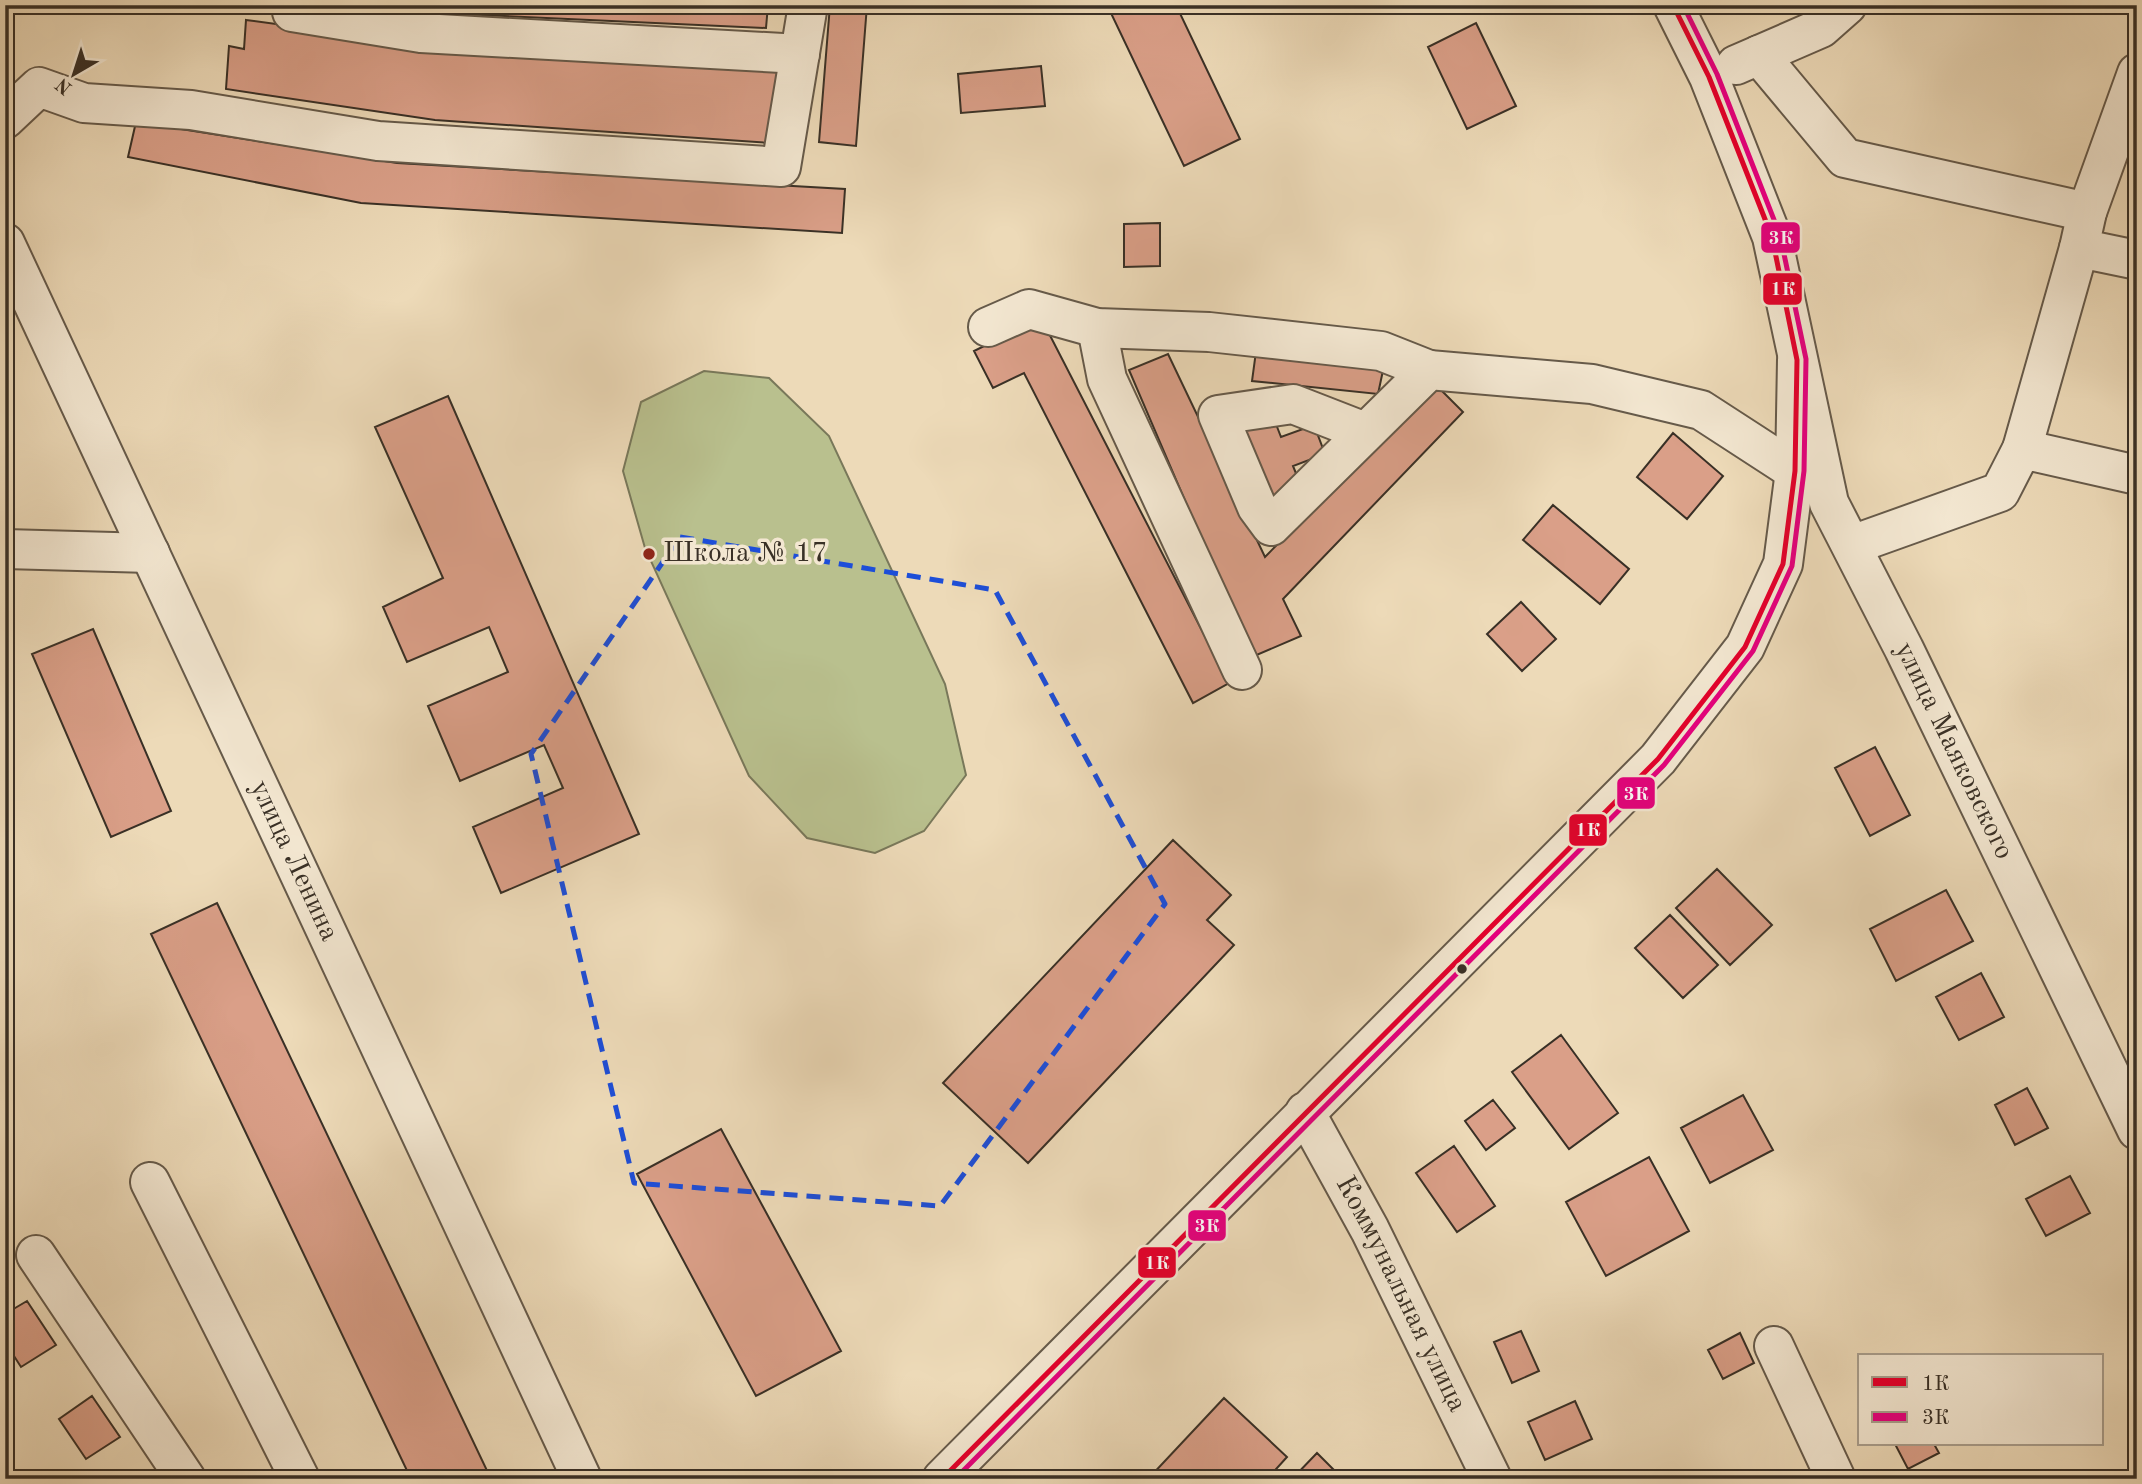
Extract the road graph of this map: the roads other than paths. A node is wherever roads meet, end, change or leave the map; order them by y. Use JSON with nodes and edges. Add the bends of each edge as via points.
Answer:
{"nodes":[{"id":1,"x":808,"y":5,"type":"edge"},
{"id":2,"x":1673,"y":5,"type":"edge"},
{"id":3,"x":1847,"y":5,"type":"edge"},
{"id":4,"x":306,"y":11,"type":"edge"},
{"id":5,"x":800,"y":54,"type":"junction"},
{"id":6,"x":1759,"y":55,"type":"junction"},
{"id":7,"x":2137,"y":73,"type":"edge"},
{"id":8,"x":1709,"y":77,"type":"junction"},
{"id":9,"x":5,"y":119,"type":"edge"},
{"id":10,"x":2083,"y":230,"type":"junction"},
{"id":11,"x":5,"y":243,"type":"edge"},
{"id":12,"x":2137,"y":260,"type":"edge"},
{"id":13,"x":988,"y":327,"type":"dead end"},
{"id":14,"x":1097,"y":328,"type":"junction"},
{"id":15,"x":1797,"y":360,"type":"junction"},
{"id":16,"x":1430,"y":370,"type":"junction"},
{"id":17,"x":1366,"y":432,"type":"dead end"},
{"id":18,"x":2022,"y":449,"type":"junction"},
{"id":19,"x":1795,"y":471,"type":"junction"},
{"id":20,"x":2137,"y":475,"type":"edge"},
{"id":21,"x":1852,"y":545,"type":"junction"},
{"id":22,"x":5,"y":549,"type":"edge"},
{"id":23,"x":150,"y":553,"type":"junction"},
{"id":24,"x":1242,"y":670,"type":"dead end"},
{"id":25,"x":1305,"y":1112,"type":"junction"},
{"id":26,"x":2137,"y":1130,"type":"edge"},
{"id":27,"x":150,"y":1182,"type":"dead end"},
{"id":28,"x":36,"y":1255,"type":"dead end"},
{"id":29,"x":1774,"y":1346,"type":"dead end"},
{"id":30,"x":186,"y":1479,"type":"edge"},
{"id":31,"x":300,"y":1479,"type":"edge"},
{"id":32,"x":582,"y":1479,"type":"edge"},
{"id":33,"x":942,"y":1479,"type":"edge"},
{"id":34,"x":1492,"y":1479,"type":"edge"},
{"id":35,"x":1836,"y":1479,"type":"edge"}],
"edges":[{"from":1,"to":5,"type":"street"},
{"from":2,"to":8,"type":"street"},
{"from":3,"to":6,"type":"street","via":[[1821,28]]},
{"from":4,"to":5,"type":"street","via":[[421,33]]},
{"from":5,"to":9,"type":"street","via":[[781,167],[378,141],[191,110],[84,103],[39,87]]},
{"from":6,"to":8,"type":"street"},
{"from":6,"to":10,"type":"street","via":[[1845,158]]},
{"from":7,"to":10,"type":"street"},
{"from":8,"to":15,"type":"street","via":[[1773,237]]},
{"from":10,"to":12,"type":"street"},
{"from":10,"to":18,"type":"street"},
{"from":11,"to":23,"type":"street","name":"улица Ленина"},
{"from":13,"to":14,"type":"street","via":[[1029,309]]},
{"from":14,"to":16,"type":"street","via":[[1209,332],[1381,351]]},
{"from":14,"to":24,"type":"street","via":[[1107,379]]},
{"from":15,"to":19,"type":"street"},
{"from":15,"to":21,"type":"street","name":"улица Маяковского","via":[[1829,503]]},
{"from":16,"to":17,"type":"street"},
{"from":16,"to":19,"type":"street","via":[[1592,384],[1700,410]]},
{"from":18,"to":20,"type":"street"},
{"from":18,"to":21,"type":"street","via":[[2000,492]]},
{"from":19,"to":25,"type":"street","via":[[1783,564],[1745,647],[1658,759]]},
{"from":21,"to":26,"type":"street","name":"улица Маяковского"},
{"from":22,"to":23,"type":"street"},
{"from":23,"to":32,"type":"street","name":"улица Ленина"},
{"from":25,"to":33,"type":"street"},
{"from":25,"to":34,"type":"street","name":"Коммунальная улица","via":[[1370,1230]]},
{"from":27,"to":31,"type":"street"},
{"from":28,"to":30,"type":"street"},
{"from":29,"to":35,"type":"street"}]}
